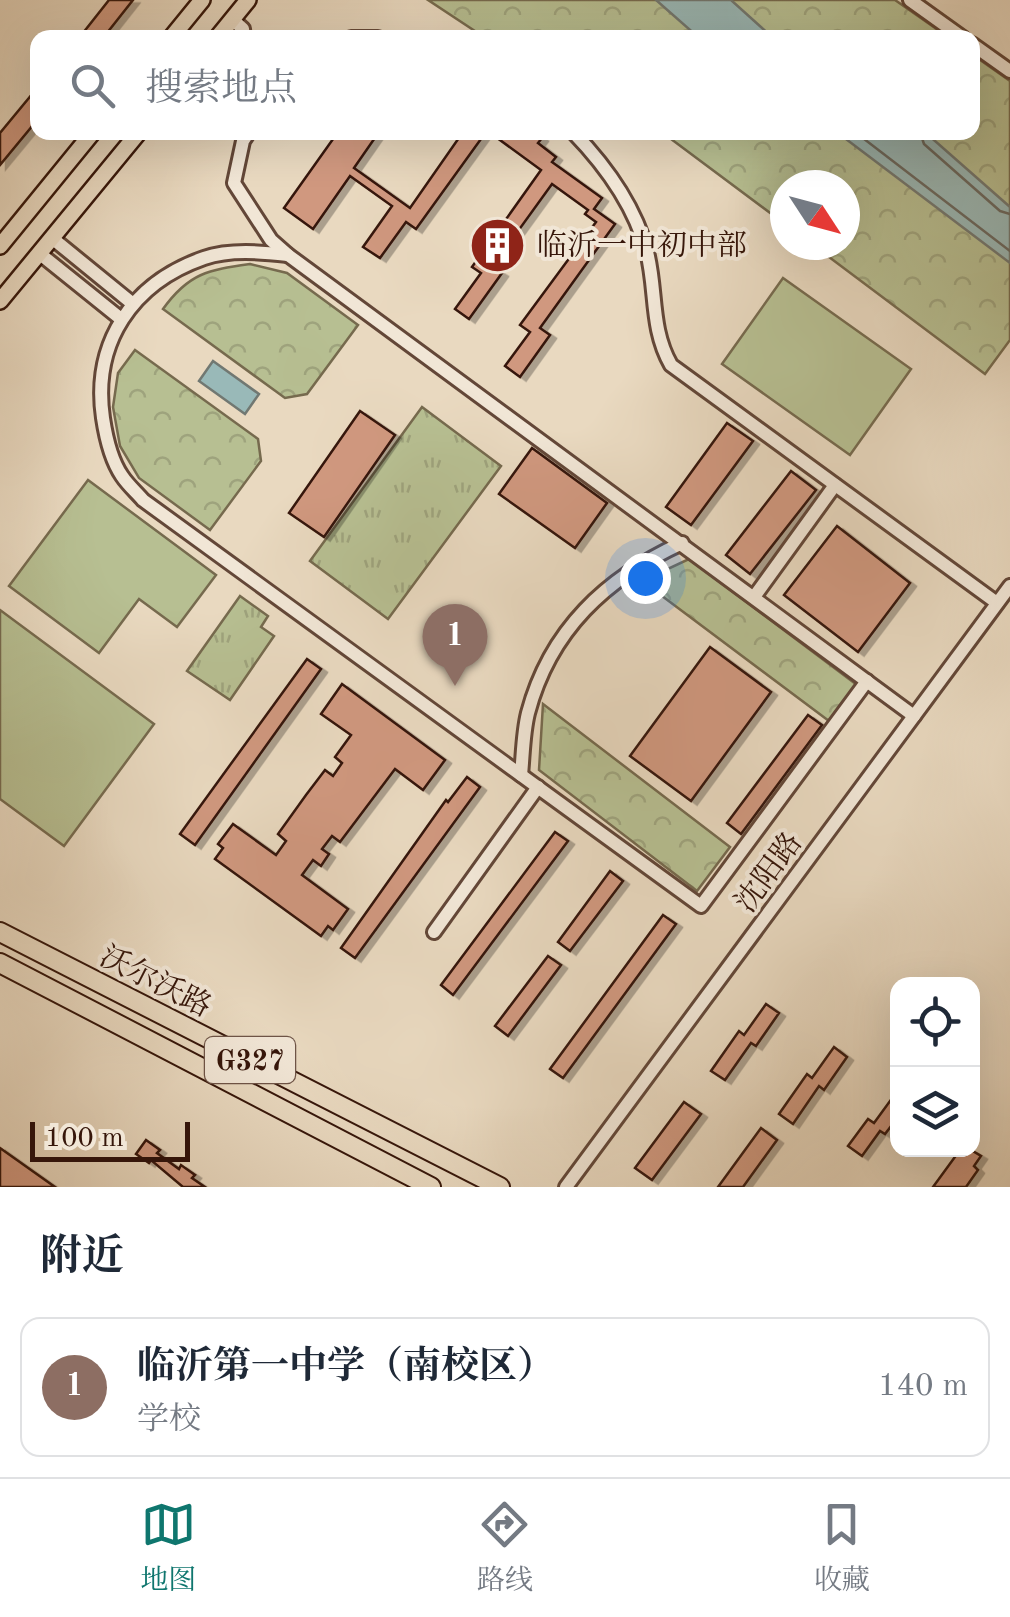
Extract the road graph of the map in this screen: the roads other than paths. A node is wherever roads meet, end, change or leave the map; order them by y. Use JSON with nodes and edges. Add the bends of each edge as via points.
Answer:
{"nodes":[{"id":1,"x":202,"y":0,"type":"edge"},
{"id":2,"x":248,"y":0,"type":"edge"},
{"id":3,"x":910,"y":0,"type":"edge"},
{"id":4,"x":232,"y":20,"type":"junction"},
{"id":5,"x":178,"y":30,"type":"edge"},
{"id":6,"x":224,"y":30,"type":"edge"},
{"id":7,"x":243,"y":30,"type":"edge"},
{"id":8,"x":953,"y":30,"type":"edge"},
{"id":9,"x":980,"y":50,"type":"edge"},
{"id":10,"x":1010,"y":71,"type":"edge"},
{"id":11,"x":86,"y":140,"type":"edge"},
{"id":12,"x":132,"y":140,"type":"edge"},
{"id":13,"x":243,"y":140,"type":"edge"},
{"id":14,"x":581,"y":140,"type":"edge"},
{"id":15,"x":52,"y":238,"type":"junction"},
{"id":16,"x":0,"y":246,"type":"edge"},
{"id":17,"x":40,"y":253,"type":"junction"},
{"id":18,"x":288,"y":256,"type":"junction"},
{"id":19,"x":0,"y":301,"type":"edge"},
{"id":20,"x":133,"y":304,"type":"junction"},
{"id":21,"x":121,"y":319,"type":"junction"},
{"id":22,"x":836,"y":485,"type":"junction"},
{"id":23,"x":682,"y":543,"type":"junction"},
{"id":24,"x":1010,"y":586,"type":"edge"},
{"id":25,"x":754,"y":597,"type":"junction"},
{"id":26,"x":998,"y":603,"type":"junction"},
{"id":27,"x":868,"y":682,"type":"junction"},
{"id":28,"x":914,"y":716,"type":"junction"},
{"id":29,"x":521,"y":774,"type":"junction"},
{"id":30,"x":538,"y":787,"type":"junction"},
{"id":31,"x":0,"y":932,"type":"edge"},
{"id":32,"x":434,"y":932,"type":"dead end"},
{"id":33,"x":0,"y":963,"type":"edge"},
{"id":34,"x":431,"y":1187,"type":"edge"},
{"id":35,"x":500,"y":1187,"type":"edge"},
{"id":36,"x":566,"y":1187,"type":"edge"}],
"edges":[{"from":1,"to":5,"type":"main road"},
{"from":2,"to":4,"type":"main road"},
{"from":3,"to":8,"type":"street"},
{"from":4,"to":6,"type":"main road"},
{"from":4,"to":7,"type":"street"},
{"from":9,"to":10,"type":"street"},
{"from":11,"to":16,"type":"main road"},
{"from":12,"to":15,"type":"main road"},
{"from":13,"to":18,"type":"street","via":[[234,182]]},
{"from":14,"to":22,"type":"street","via":[[614,184],[646,251],[660,345],[671,365]]},
{"from":15,"to":17,"type":"main road"},
{"from":15,"to":20,"type":"street"},
{"from":17,"to":19,"type":"main road"},
{"from":17,"to":21,"type":"street"},
{"from":18,"to":20,"type":"street","via":[[208,257],[167,274]]},
{"from":18,"to":23,"type":"street"},
{"from":20,"to":21,"type":"street"},
{"from":21,"to":29,"type":"street","via":[[99,390],[106,438],[121,475],[142,500]]},
{"from":22,"to":25,"type":"street"},
{"from":22,"to":26,"type":"street"},
{"from":23,"to":25,"type":"street"},
{"from":23,"to":29,"type":"street","via":[[607,586],[574,619],[545,663],[528,716]]},
{"from":24,"to":26,"type":"street","name":"沈阳路"},
{"from":25,"to":27,"type":"street"},
{"from":26,"to":28,"type":"street","name":"沈阳路"},
{"from":27,"to":28,"type":"street"},
{"from":27,"to":30,"type":"street","via":[[701,906]]},
{"from":28,"to":36,"type":"street","name":"沈阳路"},
{"from":29,"to":30,"type":"street"},
{"from":30,"to":32,"type":"street"},
{"from":31,"to":35,"type":"highway","name":"沃尔沃路","number":"G327"},
{"from":33,"to":34,"type":"highway","name":"沃尔沃路","number":"G327"}]}
